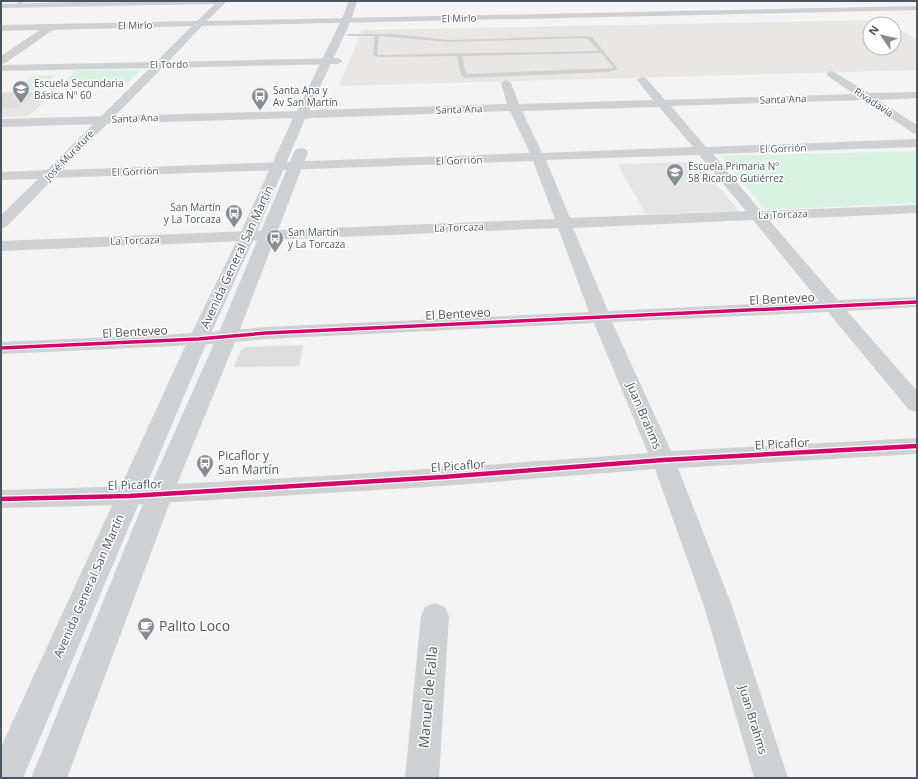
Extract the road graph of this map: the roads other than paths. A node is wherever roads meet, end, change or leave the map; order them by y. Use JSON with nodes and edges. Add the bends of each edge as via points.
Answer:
{"nodes":[{"id":1,"x":24,"y":1,"type":"edge"},
{"id":2,"x":223,"y":1,"type":"edge"},
{"id":3,"x":353,"y":1,"type":"edge"},
{"id":4,"x":362,"y":1,"type":"edge"},
{"id":5,"x":876,"y":1,"type":"edge"},
{"id":6,"x":90,"y":3,"type":"edge"},
{"id":7,"x":732,"y":4,"type":"dead end"},
{"id":8,"x":16,"y":5,"type":"junction"},
{"id":9,"x":1,"y":6,"type":"edge"},
{"id":10,"x":580,"y":6,"type":"dead end"},
{"id":11,"x":475,"y":7,"type":"dead end"},
{"id":12,"x":892,"y":8,"type":"junction"},
{"id":13,"x":917,"y":8,"type":"edge"},
{"id":14,"x":742,"y":11,"type":"junction"},
{"id":15,"x":587,"y":15,"type":"junction"},
{"id":16,"x":911,"y":17,"type":"dead end"},
{"id":17,"x":350,"y":21,"type":"junction"},
{"id":18,"x":755,"y":21,"type":"dead end"},
{"id":19,"x":481,"y":22,"type":"junction"},
{"id":20,"x":595,"y":23,"type":"dead end"},
{"id":21,"x":199,"y":24,"type":"junction"},
{"id":22,"x":51,"y":27,"type":"junction"},
{"id":23,"x":1,"y":28,"type":"edge"},
{"id":24,"x":343,"y":35,"type":"junction"},
{"id":25,"x":377,"y":35,"type":"junction"},
{"id":26,"x":603,"y":52,"type":"junction"},
{"id":27,"x":459,"y":55,"type":"junction"},
{"id":28,"x":1,"y":61,"type":"edge"},
{"id":29,"x":327,"y":61,"type":"junction"},
{"id":30,"x":160,"y":64,"type":"junction"},
{"id":31,"x":336,"y":66,"type":"joint"},
{"id":32,"x":1,"y":68,"type":"edge"},
{"id":33,"x":832,"y":74,"type":"dead end"},
{"id":34,"x":642,"y":80,"type":"dead end"},
{"id":35,"x":506,"y":83,"type":"dead end"},
{"id":36,"x":917,"y":95,"type":"edge"},
{"id":37,"x":866,"y":96,"type":"junction"},
{"id":38,"x":662,"y":103,"type":"junction"},
{"id":39,"x":514,"y":107,"type":"junction"},
{"id":40,"x":312,"y":110,"type":"junction"},
{"id":41,"x":104,"y":119,"type":"junction"},
{"id":42,"x":1,"y":123,"type":"edge"},
{"id":43,"x":917,"y":130,"type":"edge"},
{"id":44,"x":917,"y":143,"type":"edge"},
{"id":45,"x":704,"y":151,"type":"junction"},
{"id":46,"x":538,"y":157,"type":"junction"},
{"id":47,"x":295,"y":166,"type":"junction"},
{"id":48,"x":279,"y":167,"type":"junction"},
{"id":49,"x":52,"y":174,"type":"junction"},
{"id":50,"x":1,"y":176,"type":"edge"},
{"id":51,"x":917,"y":209,"type":"edge"},
{"id":52,"x":756,"y":216,"type":"junction"},
{"id":53,"x":1,"y":224,"type":"edge"},
{"id":54,"x":563,"y":224,"type":"junction"},
{"id":55,"x":268,"y":235,"type":"junction"},
{"id":56,"x":247,"y":236,"type":"junction"},
{"id":57,"x":1,"y":246,"type":"edge"},
{"id":58,"x":917,"y":302,"type":"edge"},
{"id":59,"x":831,"y":306,"type":"junction"},
{"id":60,"x":601,"y":318,"type":"junction"},
{"id":61,"x":227,"y":337,"type":"junction"},
{"id":62,"x":198,"y":339,"type":"junction"},
{"id":63,"x":1,"y":348,"type":"edge"},
{"id":64,"x":917,"y":405,"type":"edge"},
{"id":65,"x":917,"y":446,"type":"edge"},
{"id":66,"x":663,"y":460,"type":"junction"},
{"id":67,"x":160,"y":494,"type":"junction"},
{"id":68,"x":129,"y":496,"type":"junction"},
{"id":69,"x":1,"y":499,"type":"edge"},
{"id":70,"x":435,"y":616,"type":"dead end"},
{"id":71,"x":5,"y":778,"type":"edge"},
{"id":72,"x":49,"y":778,"type":"edge"},
{"id":73,"x":422,"y":778,"type":"edge"},
{"id":74,"x":771,"y":778,"type":"edge"}],
"edges":[{"from":1,"to":8,"type":"lane"},
{"from":2,"to":6,"type":"street"},
{"from":2,"to":21,"type":"street","name":"José Murature"},
{"from":3,"to":17,"type":"main road","name":"Avenida General San Martín"},
{"from":4,"to":17,"type":"main road","name":"Avenida General San Martín"},
{"from":5,"to":12,"type":"street"},
{"from":6,"to":8,"type":"street"},
{"from":6,"to":22,"type":"street"},
{"from":7,"to":14,"type":"street"},
{"from":8,"to":9,"type":"street"},
{"from":10,"to":15,"type":"street"},
{"from":11,"to":19,"type":"street"},
{"from":12,"to":13,"type":"street","name":"El Mirlo"},
{"from":12,"to":14,"type":"street","name":"El Mirlo"},
{"from":12,"to":16,"type":"street"},
{"from":14,"to":15,"type":"street","name":"El Mirlo"},
{"from":14,"to":18,"type":"street"},
{"from":15,"to":19,"type":"street","name":"El Mirlo"},
{"from":15,"to":20,"type":"street"},
{"from":17,"to":19,"type":"street","name":"El Mirlo"},
{"from":17,"to":21,"type":"street","name":"El Mirlo"},
{"from":17,"to":24,"type":"main road","name":"Avenida General San Martín"},
{"from":21,"to":22,"type":"street","name":"El Mirlo"},
{"from":21,"to":30,"type":"street","name":"José Murature"},
{"from":22,"to":23,"type":"street","name":"El Mirlo"},
{"from":22,"to":28,"type":"street"},
{"from":24,"to":25,"type":"lane"},
{"from":24,"to":29,"type":"main road","name":"Avenida General San Martín"},
{"from":24,"to":31,"type":"main road","name":"Avenida General San Martín"},
{"from":25,"to":26,"type":"lane","via":[[449,41],[586,37]]},
{"from":25,"to":27,"type":"lane","via":[[376,56]]},
{"from":26,"to":27,"type":"lane"},
{"from":26,"to":27,"type":"lane","via":[[616,69],[466,76],[463,75]]},
{"from":29,"to":30,"type":"street","name":"El Tordo"},
{"from":29,"to":31,"type":"street","name":"El Tordo"},
{"from":29,"to":40,"type":"main road","name":"Avenida General San Martín"},
{"from":30,"to":32,"type":"street","name":"El Tordo"},
{"from":30,"to":41,"type":"street","name":"José Murature"},
{"from":33,"to":37,"type":"street","name":"Rivadavia"},
{"from":34,"to":38,"type":"street"},
{"from":35,"to":39,"type":"street","name":"Juan Brahms"},
{"from":36,"to":37,"type":"street","name":"Santa Ana"},
{"from":37,"to":38,"type":"street","name":"Santa Ana"},
{"from":37,"to":43,"type":"street","name":"Rivadavia"},
{"from":38,"to":39,"type":"street","name":"Santa Ana"},
{"from":38,"to":45,"type":"street"},
{"from":39,"to":40,"type":"street","name":"Santa Ana"},
{"from":39,"to":46,"type":"street","name":"Juan Brahms"},
{"from":40,"to":41,"type":"main road","name":"Santa Ana"},
{"from":40,"to":47,"type":"main road","name":"Avenida General San Martín"},
{"from":40,"to":48,"type":"main road","name":"Avenida General San Martín"},
{"from":41,"to":42,"type":"main road","name":"Santa Ana"},
{"from":41,"to":49,"type":"street","name":"José Murature"},
{"from":44,"to":45,"type":"street","name":"El Gorrión"},
{"from":45,"to":46,"type":"street","name":"El Gorrión"},
{"from":45,"to":52,"type":"street"},
{"from":46,"to":47,"type":"street","name":"El Gorrión"},
{"from":46,"to":54,"type":"street","name":"Juan Brahms"},
{"from":47,"to":48,"type":"street","name":"El Gorrión"},
{"from":47,"to":55,"type":"main road","name":"Avenida General San Martín"},
{"from":48,"to":49,"type":"street","name":"El Gorrión"},
{"from":48,"to":56,"type":"main road","name":"Avenida General San Martín"},
{"from":49,"to":50,"type":"street","name":"El Gorrión"},
{"from":49,"to":53,"type":"street","name":"José Murature"},
{"from":51,"to":52,"type":"street","name":"La Torcaza"},
{"from":52,"to":54,"type":"street","name":"La Torcaza"},
{"from":52,"to":59,"type":"street"},
{"from":54,"to":55,"type":"street","name":"La Torcaza"},
{"from":54,"to":60,"type":"street","name":"Juan Brahms"},
{"from":55,"to":56,"type":"street","name":"La Torcaza"},
{"from":55,"to":61,"type":"main road","name":"Avenida General San Martín"},
{"from":56,"to":57,"type":"street","name":"La Torcaza"},
{"from":56,"to":62,"type":"main road","name":"Avenida General San Martín"},
{"from":58,"to":59,"type":"street","name":"El Benteveo"},
{"from":59,"to":60,"type":"street","name":"El Benteveo"},
{"from":59,"to":64,"type":"street"},
{"from":60,"to":61,"type":"street","name":"El Benteveo","via":[[266,333]]},
{"from":60,"to":66,"type":"street","name":"Juan Brahms"},
{"from":61,"to":62,"type":"street","name":"El Benteveo"},
{"from":61,"to":67,"type":"main road","name":"Avenida General San Martín"},
{"from":62,"to":63,"type":"street","name":"El Benteveo"},
{"from":62,"to":68,"type":"main road","name":"Avenida General San Martín"},
{"from":65,"to":66,"type":"street","name":"El Picaflor"},
{"from":66,"to":67,"type":"street","name":"El Picaflor","via":[[443,477]]},
{"from":66,"to":74,"type":"street","name":"Juan Brahms","via":[[718,606]]},
{"from":67,"to":68,"type":"street","name":"El Picaflor"},
{"from":67,"to":72,"type":"main road","name":"Avenida General San Martín"},
{"from":68,"to":69,"type":"street","name":"El Picaflor"},
{"from":68,"to":71,"type":"main road","name":"Avenida General San Martín"},
{"from":70,"to":73,"type":"street","name":"Manuel de Falla"}]}
